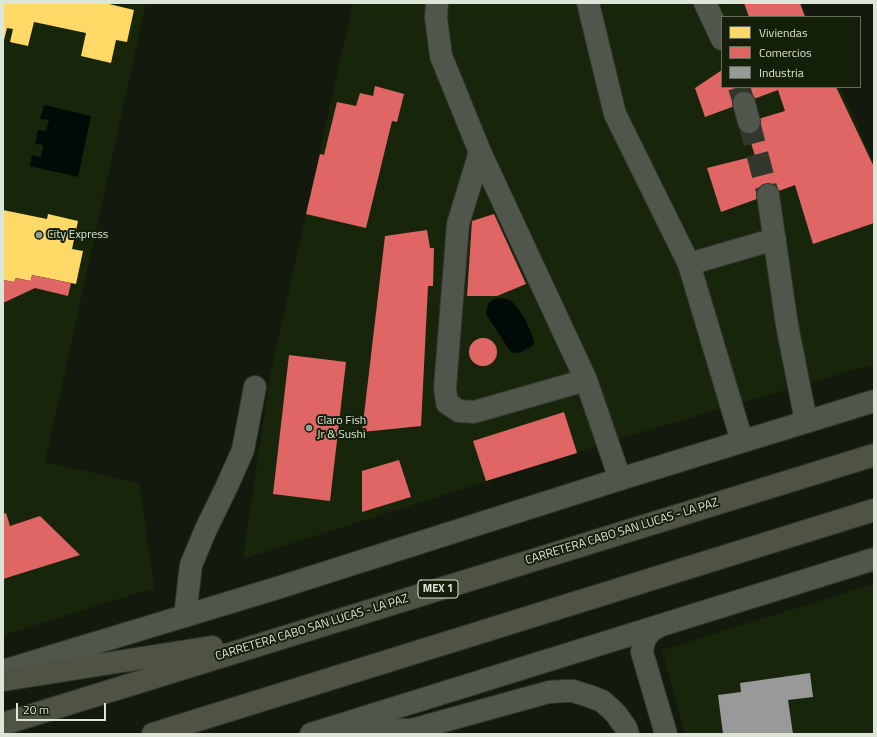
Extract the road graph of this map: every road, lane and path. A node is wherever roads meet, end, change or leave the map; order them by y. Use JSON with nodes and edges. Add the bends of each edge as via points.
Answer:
{"nodes":[{"id":1,"x":437,"y":3,"type":"edge"},
{"id":2,"x":588,"y":3,"type":"edge"},
{"id":3,"x":705,"y":3,"type":"edge"},
{"id":4,"x":721,"y":37,"type":"edge"},
{"id":5,"x":480,"y":152,"type":"junction"},
{"id":6,"x":768,"y":195,"type":"tunnel mouth"},
{"id":7,"x":775,"y":239,"type":"junction"},
{"id":8,"x":689,"y":264,"type":"junction"},
{"id":9,"x":586,"y":380,"type":"junction"},
{"id":10,"x":254,"y":387,"type":"dead end"},
{"id":11,"x":874,"y":401,"type":"edge"},
{"id":12,"x":806,"y":421,"type":"junction"},
{"id":13,"x":742,"y":441,"type":"junction"},
{"id":14,"x":874,"y":455,"type":"edge"},
{"id":15,"x":620,"y":479,"type":"junction"},
{"id":16,"x":874,"y":510,"type":"edge"},
{"id":17,"x":874,"y":525,"type":"edge"},
{"id":18,"x":759,"y":545,"type":"junction"},
{"id":19,"x":874,"y":560,"type":"edge"},
{"id":20,"x":185,"y":616,"type":"junction"},
{"id":21,"x":659,"y":626,"type":"junction"},
{"id":22,"x":290,"y":634,"type":"junction"},
{"id":23,"x":3,"y":671,"type":"edge"},
{"id":24,"x":3,"y":680,"type":"edge"},
{"id":25,"x":3,"y":724,"type":"edge"},
{"id":26,"x":320,"y":732,"type":"edge"},
{"id":27,"x":153,"y":734,"type":"edge"},
{"id":28,"x":628,"y":734,"type":"edge"},
{"id":29,"x":666,"y":734,"type":"edge"}],
"edges":[{"from":1,"to":5,"type":"street","via":[[436,18],[441,56]]},
{"from":2,"to":8,"type":"street","via":[[615,114]]},
{"from":3,"to":4,"type":"street"},
{"from":5,"to":9,"type":"street"},
{"from":5,"to":9,"type":"street","via":[[458,224],[445,388],[447,403],[459,411],[474,412]]},
{"from":6,"to":7,"type":"street"},
{"from":7,"to":8,"type":"street"},
{"from":7,"to":12,"type":"street","via":[[787,325]]},
{"from":8,"to":13,"type":"street"},
{"from":9,"to":15,"type":"street"},
{"from":10,"to":20,"type":"street","via":[[243,450],[191,565]]},
{"from":11,"to":12,"type":"street"},
{"from":12,"to":13,"type":"street"},
{"from":13,"to":15,"type":"street"},
{"from":14,"to":22,"type":"highway","name":"CARRETERA CABO SAN LUCAS - LA PAZ","number":"MEX 1"},
{"from":15,"to":20,"type":"street"},
{"from":16,"to":18,"type":"highway"},
{"from":17,"to":18,"type":"highway"},
{"from":18,"to":27,"type":"highway"},
{"from":19,"to":21,"type":"street"},
{"from":20,"to":23,"type":"street"},
{"from":21,"to":26,"type":"street"},
{"from":21,"to":29,"type":"street","via":[[646,637],[642,652]]},
{"from":22,"to":24,"type":"highway"},
{"from":22,"to":25,"type":"highway","name":"CARRETERA CABO SAN LUCAS - LA PAZ","number":"MEX 1"},
{"from":26,"to":28,"type":"street","via":[[411,730],[564,690],[602,701],[616,714]]}]}
